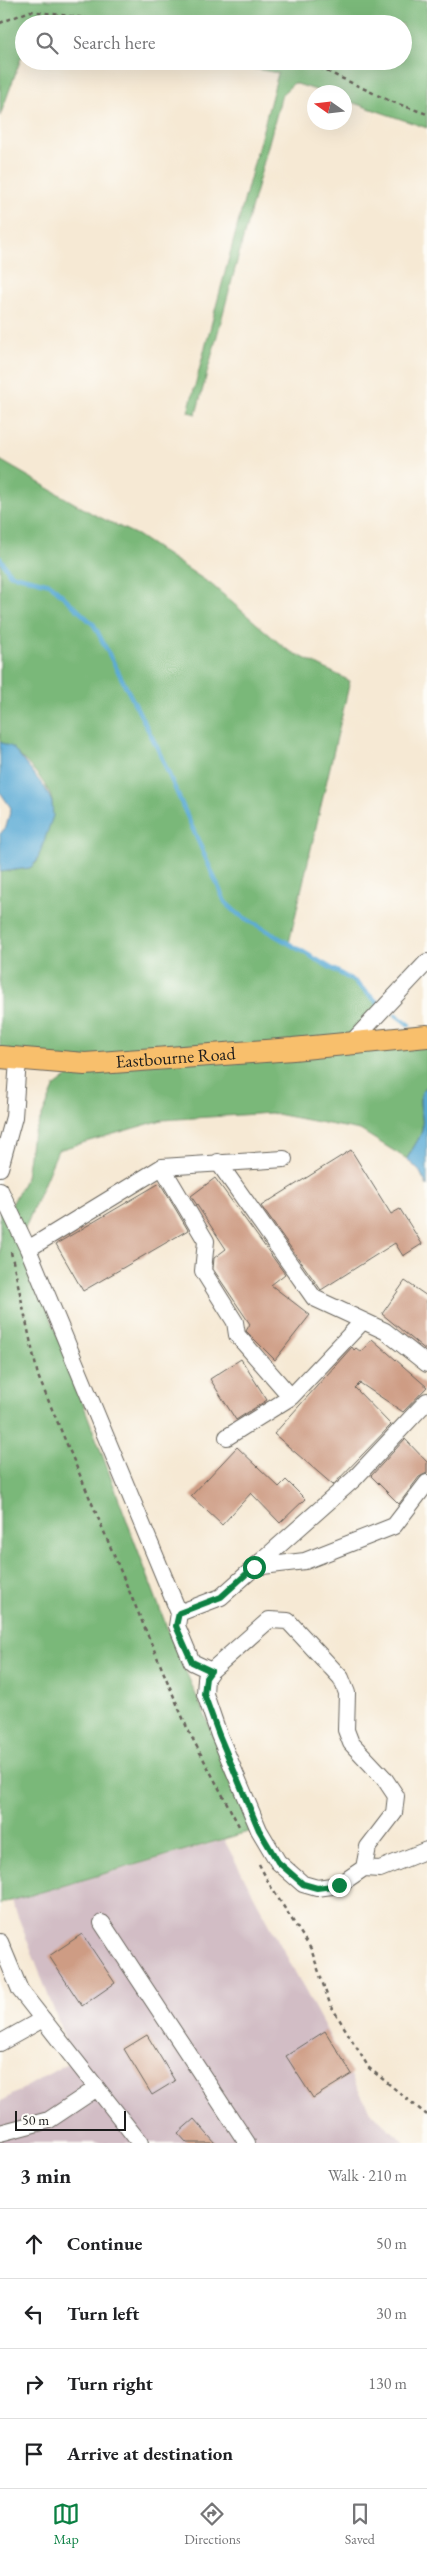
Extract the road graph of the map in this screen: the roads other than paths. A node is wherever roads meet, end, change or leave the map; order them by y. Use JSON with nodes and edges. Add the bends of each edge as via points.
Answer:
{"nodes":[{"id":1,"x":427,"y":962,"type":"edge"},
{"id":2,"x":427,"y":1036,"type":"edge"},
{"id":3,"x":352,"y":1042,"type":"junction"},
{"id":4,"x":9,"y":1059,"type":"edge"},
{"id":5,"x":284,"y":1159,"type":"dead end"},
{"id":6,"x":218,"y":1162,"type":"junction"},
{"id":7,"x":162,"y":1167,"type":"junction"},
{"id":8,"x":0,"y":1168,"type":"edge"},
{"id":9,"x":0,"y":1190,"type":"edge"},
{"id":10,"x":28,"y":1249,"type":"junction"},
{"id":11,"x":363,"y":1321,"type":"junction"},
{"id":12,"x":427,"y":1364,"type":"edge"},
{"id":13,"x":291,"y":1397,"type":"junction"},
{"id":14,"x":427,"y":1401,"type":"edge"},
{"id":15,"x":227,"y":1437,"type":"dead end"},
{"id":16,"x":427,"y":1483,"type":"edge"},
{"id":17,"x":254,"y":1567,"type":"junction"},
{"id":18,"x":179,"y":1613,"type":"junction"},
{"id":19,"x":211,"y":1671,"type":"junction"},
{"id":20,"x":427,"y":1850,"type":"edge"},
{"id":21,"x":364,"y":1868,"type":"junction"},
{"id":22,"x":102,"y":1923,"type":"dead end"},
{"id":23,"x":0,"y":1942,"type":"edge"},
{"id":24,"x":43,"y":2019,"type":"junction"},
{"id":25,"x":0,"y":2044,"type":"edge"},
{"id":26,"x":97,"y":2088,"type":"junction"},
{"id":27,"x":0,"y":2133,"type":"edge"},
{"id":28,"x":140,"y":2143,"type":"edge"},
{"id":29,"x":247,"y":2143,"type":"edge"}],
"edges":[{"from":1,"to":3,"type":"street"},
{"from":2,"to":3,"type":"highway","name":"Eastbourne Road"},
{"from":3,"to":4,"type":"highway","name":"Eastbourne Road","via":[[293,1050],[85,1064]]},
{"from":4,"to":8,"type":"street","via":[[14,1117]]},
{"from":5,"to":6,"type":"street"},
{"from":6,"to":7,"type":"street"},
{"from":6,"to":11,"type":"street","via":[[314,1298]]},
{"from":7,"to":10,"type":"street"},
{"from":7,"to":13,"type":"street","via":[[206,1241],[203,1271],[235,1322],[237,1335]]},
{"from":9,"to":10,"type":"street"},
{"from":10,"to":18,"type":"street"},
{"from":11,"to":12,"type":"street","via":[[386,1331]]},
{"from":11,"to":13,"type":"street"},
{"from":13,"to":15,"type":"street"},
{"from":14,"to":17,"type":"street","via":[[354,1479]]},
{"from":16,"to":17,"type":"street","via":[[394,1526],[305,1561]]},
{"from":17,"to":18,"type":"street","via":[[221,1597]]},
{"from":18,"to":19,"type":"street","via":[[176,1626],[192,1662]]},
{"from":19,"to":21,"type":"street","via":[[206,1678],[204,1694],[259,1830],[278,1862],[303,1884],[317,1888],[339,1885]]},
{"from":19,"to":21,"type":"street","via":[[270,1620],[288,1621],[341,1678],[348,1693],[346,1730],[350,1743],[384,1778],[396,1796],[394,1813],[368,1847]]},
{"from":20,"to":21,"type":"street","via":[[380,1869]]},
{"from":22,"to":29,"type":"street"},
{"from":23,"to":24,"type":"street","via":[[20,1990]]},
{"from":24,"to":25,"type":"street"},
{"from":24,"to":26,"type":"street"},
{"from":26,"to":27,"type":"street","via":[[48,2120]]},
{"from":26,"to":28,"type":"street"}]}
